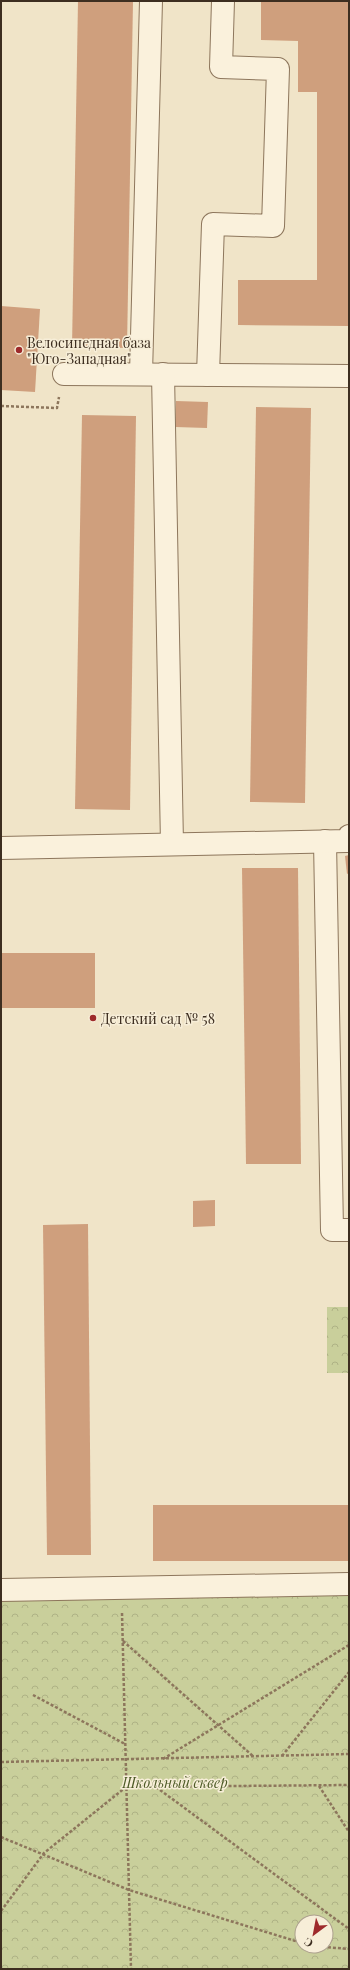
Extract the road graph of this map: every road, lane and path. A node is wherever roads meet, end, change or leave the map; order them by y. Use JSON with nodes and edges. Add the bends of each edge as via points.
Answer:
{"nodes":[{"id":1,"x":151,"y":1,"type":"edge"},
{"id":2,"x":223,"y":1,"type":"edge"},
{"id":3,"x":64,"y":374,"type":"joint"},
{"id":4,"x":141,"y":374,"type":"junction"},
{"id":5,"x":163,"y":374,"type":"junction"},
{"id":6,"x":208,"y":375,"type":"junction"},
{"id":7,"x":349,"y":376,"type":"edge"},
{"id":8,"x":1,"y":406,"type":"edge"},
{"id":9,"x":349,"y":836,"type":"edge"},
{"id":10,"x":325,"y":841,"type":"junction"},
{"id":11,"x":172,"y":844,"type":"junction"},
{"id":12,"x":1,"y":848,"type":"edge"},
{"id":13,"x":349,"y":1230,"type":"edge"},
{"id":14,"x":349,"y":1584,"type":"edge"},
{"id":15,"x":122,"y":1588,"type":"junction"},
{"id":16,"x":1,"y":1590,"type":"edge"},
{"id":17,"x":122,"y":1641,"type":"junction"},
{"id":18,"x":349,"y":1645,"type":"edge"},
{"id":19,"x":349,"y":1672,"type":"edge"},
{"id":20,"x":33,"y":1695,"type":"dead end"},
{"id":21,"x":218,"y":1726,"type":"junction"},
{"id":22,"x":125,"y":1744,"type":"junction"},
{"id":23,"x":349,"y":1754,"type":"edge"},
{"id":24,"x":255,"y":1757,"type":"junction"},
{"id":25,"x":281,"y":1757,"type":"junction"},
{"id":26,"x":126,"y":1759,"type":"junction"},
{"id":27,"x":163,"y":1760,"type":"junction"},
{"id":28,"x":1,"y":1762,"type":"edge"},
{"id":29,"x":319,"y":1786,"type":"junction"},
{"id":30,"x":349,"y":1786,"type":"edge"},
{"id":31,"x":126,"y":1787,"type":"junction"},
{"id":32,"x":156,"y":1787,"type":"junction"},
{"id":33,"x":349,"y":1832,"type":"edge"},
{"id":34,"x":1,"y":1837,"type":"edge"},
{"id":35,"x":44,"y":1853,"type":"junction"},
{"id":36,"x":129,"y":1890,"type":"junction"},
{"id":37,"x":1,"y":1911,"type":"edge"},
{"id":38,"x":349,"y":1929,"type":"edge"},
{"id":39,"x":294,"y":1940,"type":"edge"},
{"id":40,"x":334,"y":1948,"type":"edge"},
{"id":41,"x":349,"y":1949,"type":"edge"},
{"id":42,"x":131,"y":1969,"type":"edge"}],
"edges":[{"from":1,"to":4,"type":"lane"},
{"from":2,"to":6,"type":"lane","via":[[221,67],[278,69],[273,226],[213,224]]},
{"from":3,"to":4,"type":"lane"},
{"from":3,"to":8,"type":"path","via":[[57,408]]},
{"from":4,"to":5,"type":"lane"},
{"from":5,"to":6,"type":"lane"},
{"from":5,"to":11,"type":"lane"},
{"from":6,"to":7,"type":"lane"},
{"from":9,"to":10,"type":"lane","via":[[346,841]]},
{"from":10,"to":11,"type":"lane"},
{"from":10,"to":13,"type":"lane","via":[[332,1230]]},
{"from":11,"to":12,"type":"lane"},
{"from":14,"to":15,"type":"lane"},
{"from":15,"to":16,"type":"lane"},
{"from":15,"to":17,"type":"path"},
{"from":17,"to":21,"type":"path"},
{"from":17,"to":22,"type":"path"},
{"from":18,"to":21,"type":"path"},
{"from":19,"to":25,"type":"path"},
{"from":20,"to":22,"type":"path"},
{"from":21,"to":24,"type":"path"},
{"from":21,"to":27,"type":"path"},
{"from":22,"to":26,"type":"path"},
{"from":23,"to":25,"type":"path"},
{"from":24,"to":25,"type":"path"},
{"from":24,"to":27,"type":"path"},
{"from":26,"to":27,"type":"path"},
{"from":26,"to":28,"type":"path"},
{"from":26,"to":31,"type":"path"},
{"from":29,"to":30,"type":"path"},
{"from":29,"to":32,"type":"path"},
{"from":29,"to":33,"type":"path"},
{"from":31,"to":32,"type":"path"},
{"from":31,"to":35,"type":"path"},
{"from":31,"to":36,"type":"path"},
{"from":32,"to":38,"type":"path"},
{"from":34,"to":35,"type":"path"},
{"from":35,"to":36,"type":"path"},
{"from":35,"to":37,"type":"path"},
{"from":36,"to":39,"type":"path"},
{"from":36,"to":42,"type":"path"},
{"from":40,"to":41,"type":"path"}]}
